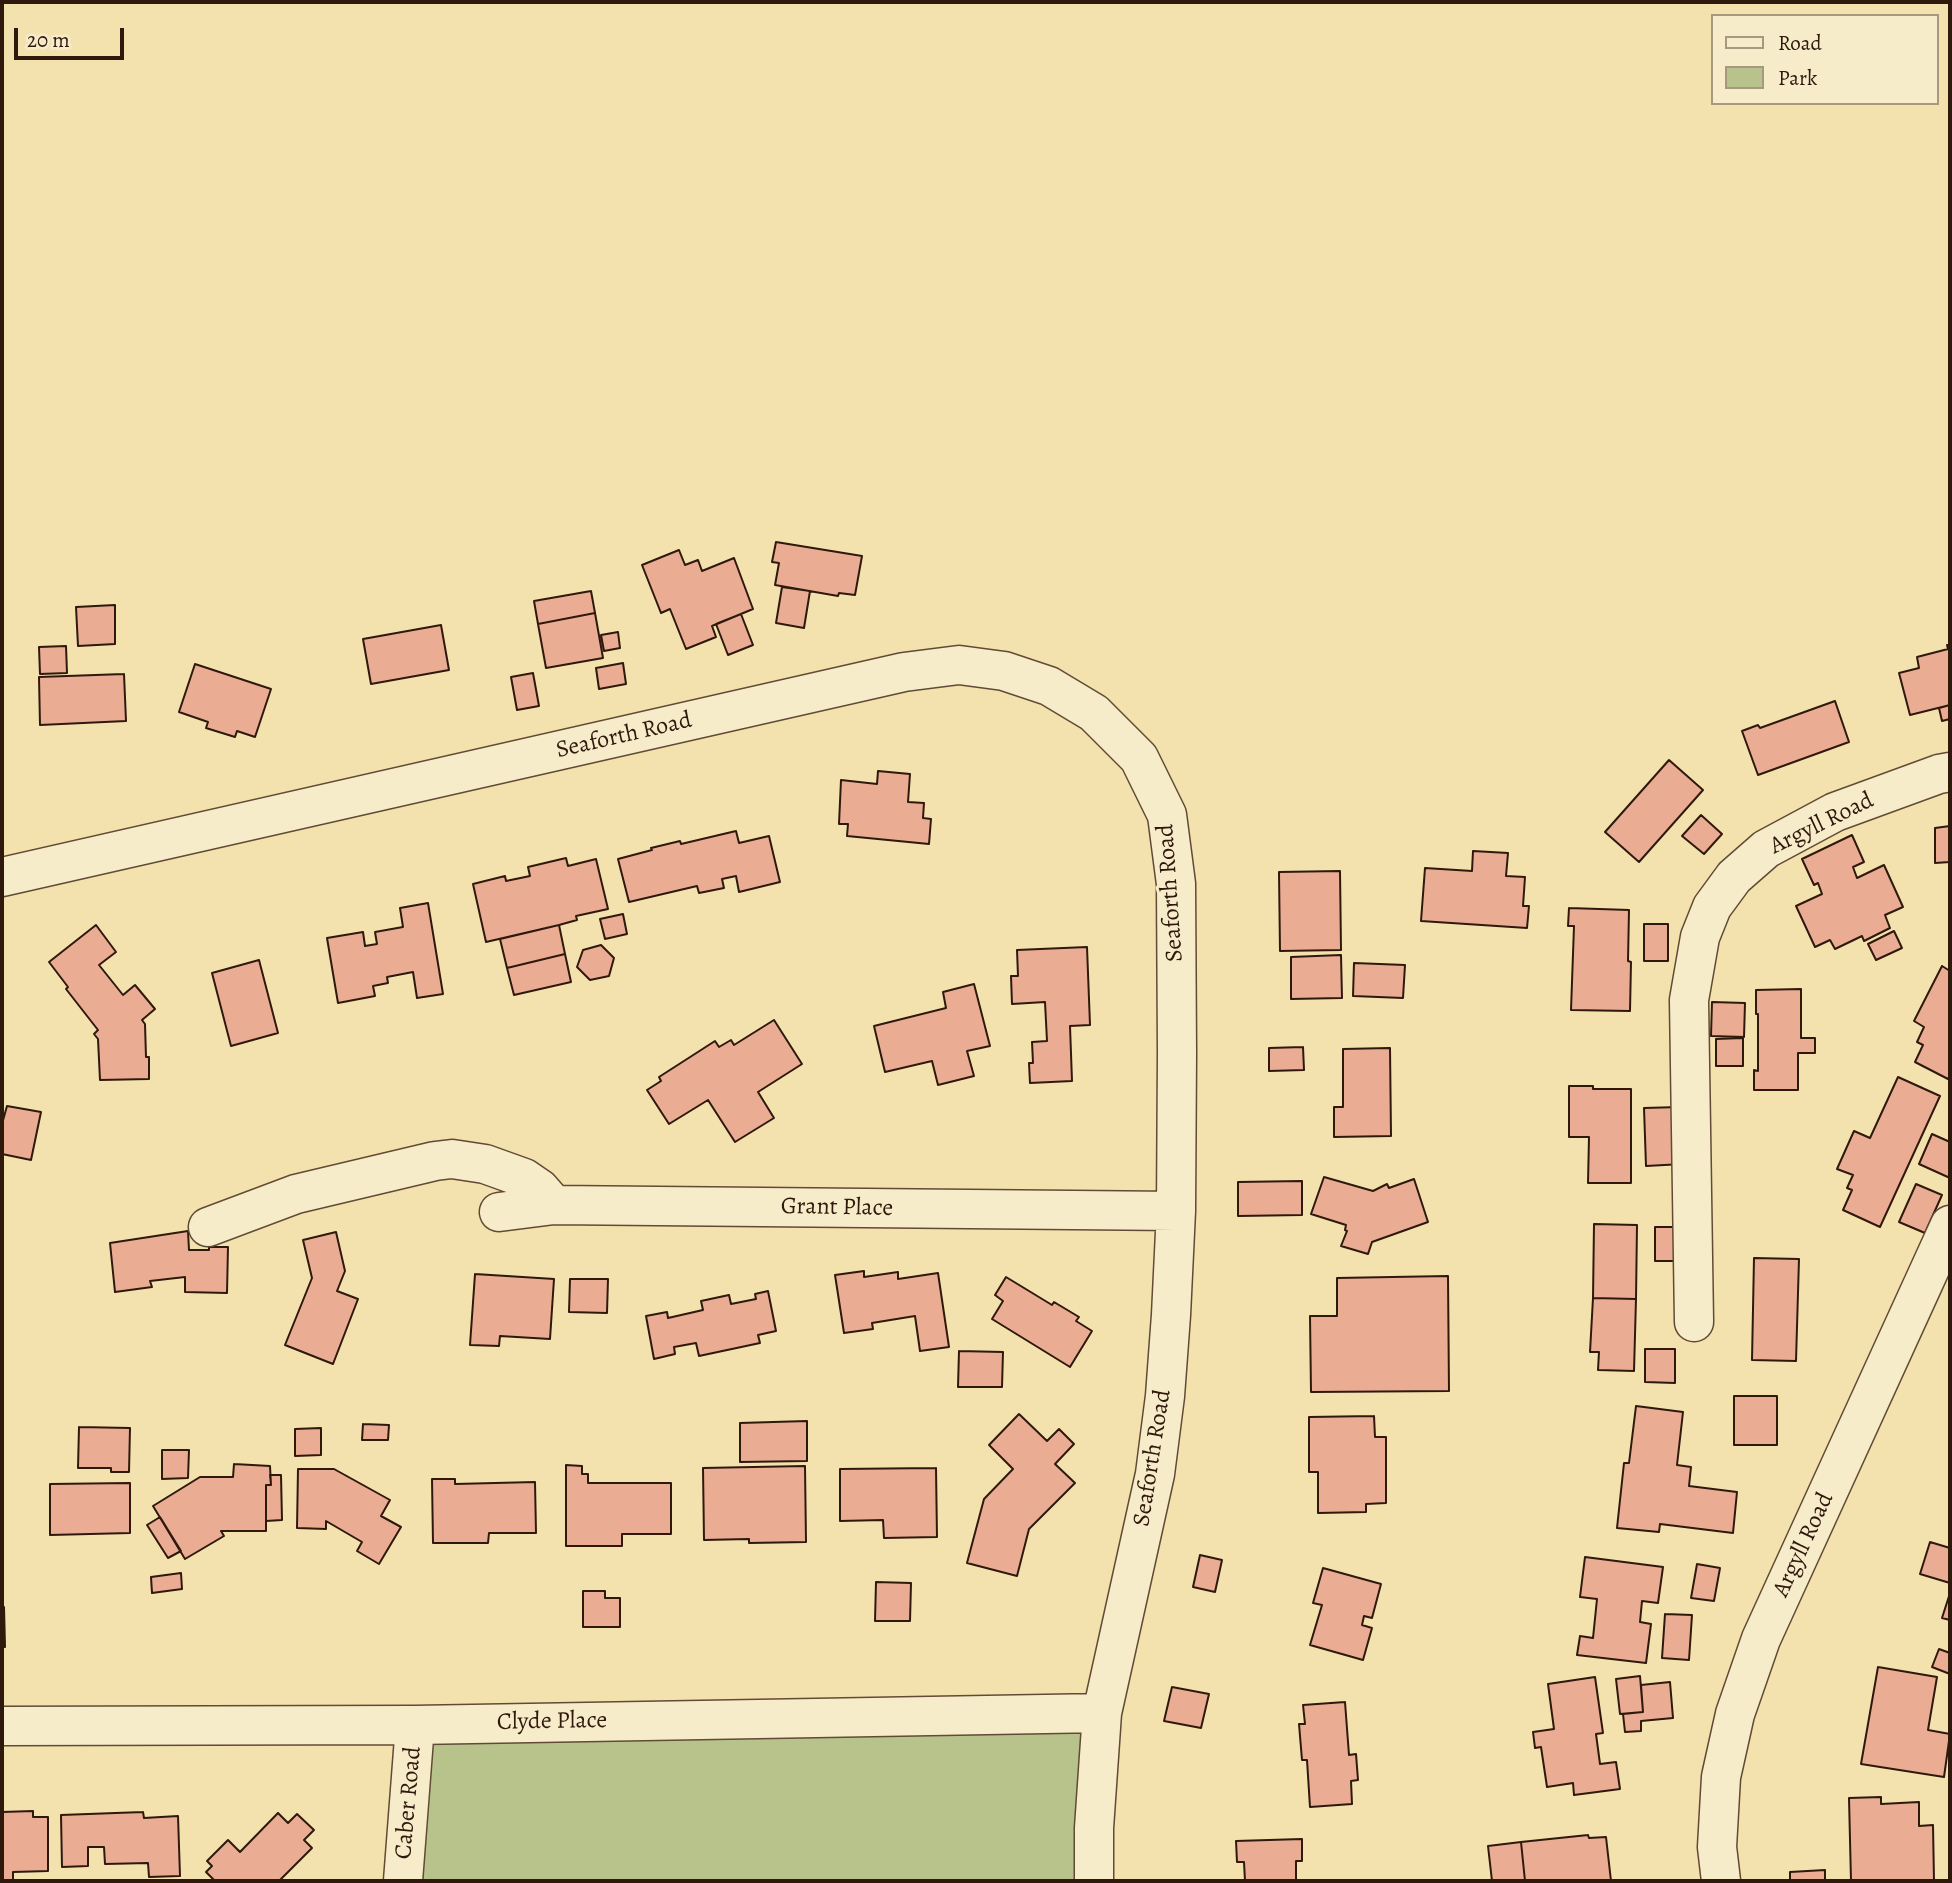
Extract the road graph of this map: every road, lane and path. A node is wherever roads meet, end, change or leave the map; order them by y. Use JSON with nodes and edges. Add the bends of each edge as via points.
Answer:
{"nodes":[{"id":1,"x":1950,"y":772,"type":"edge"},
{"id":2,"x":2,"y":877,"type":"edge"},
{"id":3,"x":554,"y":1205,"type":"junction"},
{"id":4,"x":1176,"y":1210,"type":"junction"},
{"id":5,"x":499,"y":1212,"type":"dead end"},
{"id":6,"x":1950,"y":1225,"type":"edge"},
{"id":7,"x":208,"y":1227,"type":"dead end"},
{"id":8,"x":1694,"y":1322,"type":"dead end"},
{"id":9,"x":1102,"y":1713,"type":"junction"},
{"id":10,"x":415,"y":1725,"type":"junction"},
{"id":11,"x":2,"y":1726,"type":"edge"},
{"id":12,"x":403,"y":1881,"type":"edge"},
{"id":13,"x":1094,"y":1881,"type":"edge"},
{"id":14,"x":1720,"y":1881,"type":"edge"}],
"edges":[{"from":1,"to":8,"type":"street","name":"Argyll Road","via":[[1835,812],[1766,849],[1734,877],[1712,907],[1700,937],[1689,1000]]},
{"from":2,"to":4,"type":"street","name":"Seaforth Road","via":[[904,673],[960,665],[1004,671],[1049,686],[1094,713],[1139,758],[1167,815],[1176,884]]},
{"from":3,"to":4,"type":"street","name":"Grant Place"},
{"from":3,"to":5,"type":"street","name":"Grant Place"},
{"from":3,"to":7,"type":"street","via":[[524,1178],[485,1164],[452,1159],[296,1194]]},
{"from":4,"to":9,"type":"street","name":"Seaforth Road","via":[[1165,1396],[1155,1474]]},
{"from":6,"to":14,"type":"street","name":"Argyll Road","via":[[1761,1639],[1739,1701],[1721,1777]]},
{"from":9,"to":10,"type":"street","name":"Clyde Place"},
{"from":9,"to":13,"type":"street","name":"Seaforth Road"},
{"from":10,"to":11,"type":"street","name":"Clyde Place"},
{"from":10,"to":12,"type":"street","name":"Caber Road"}]}
